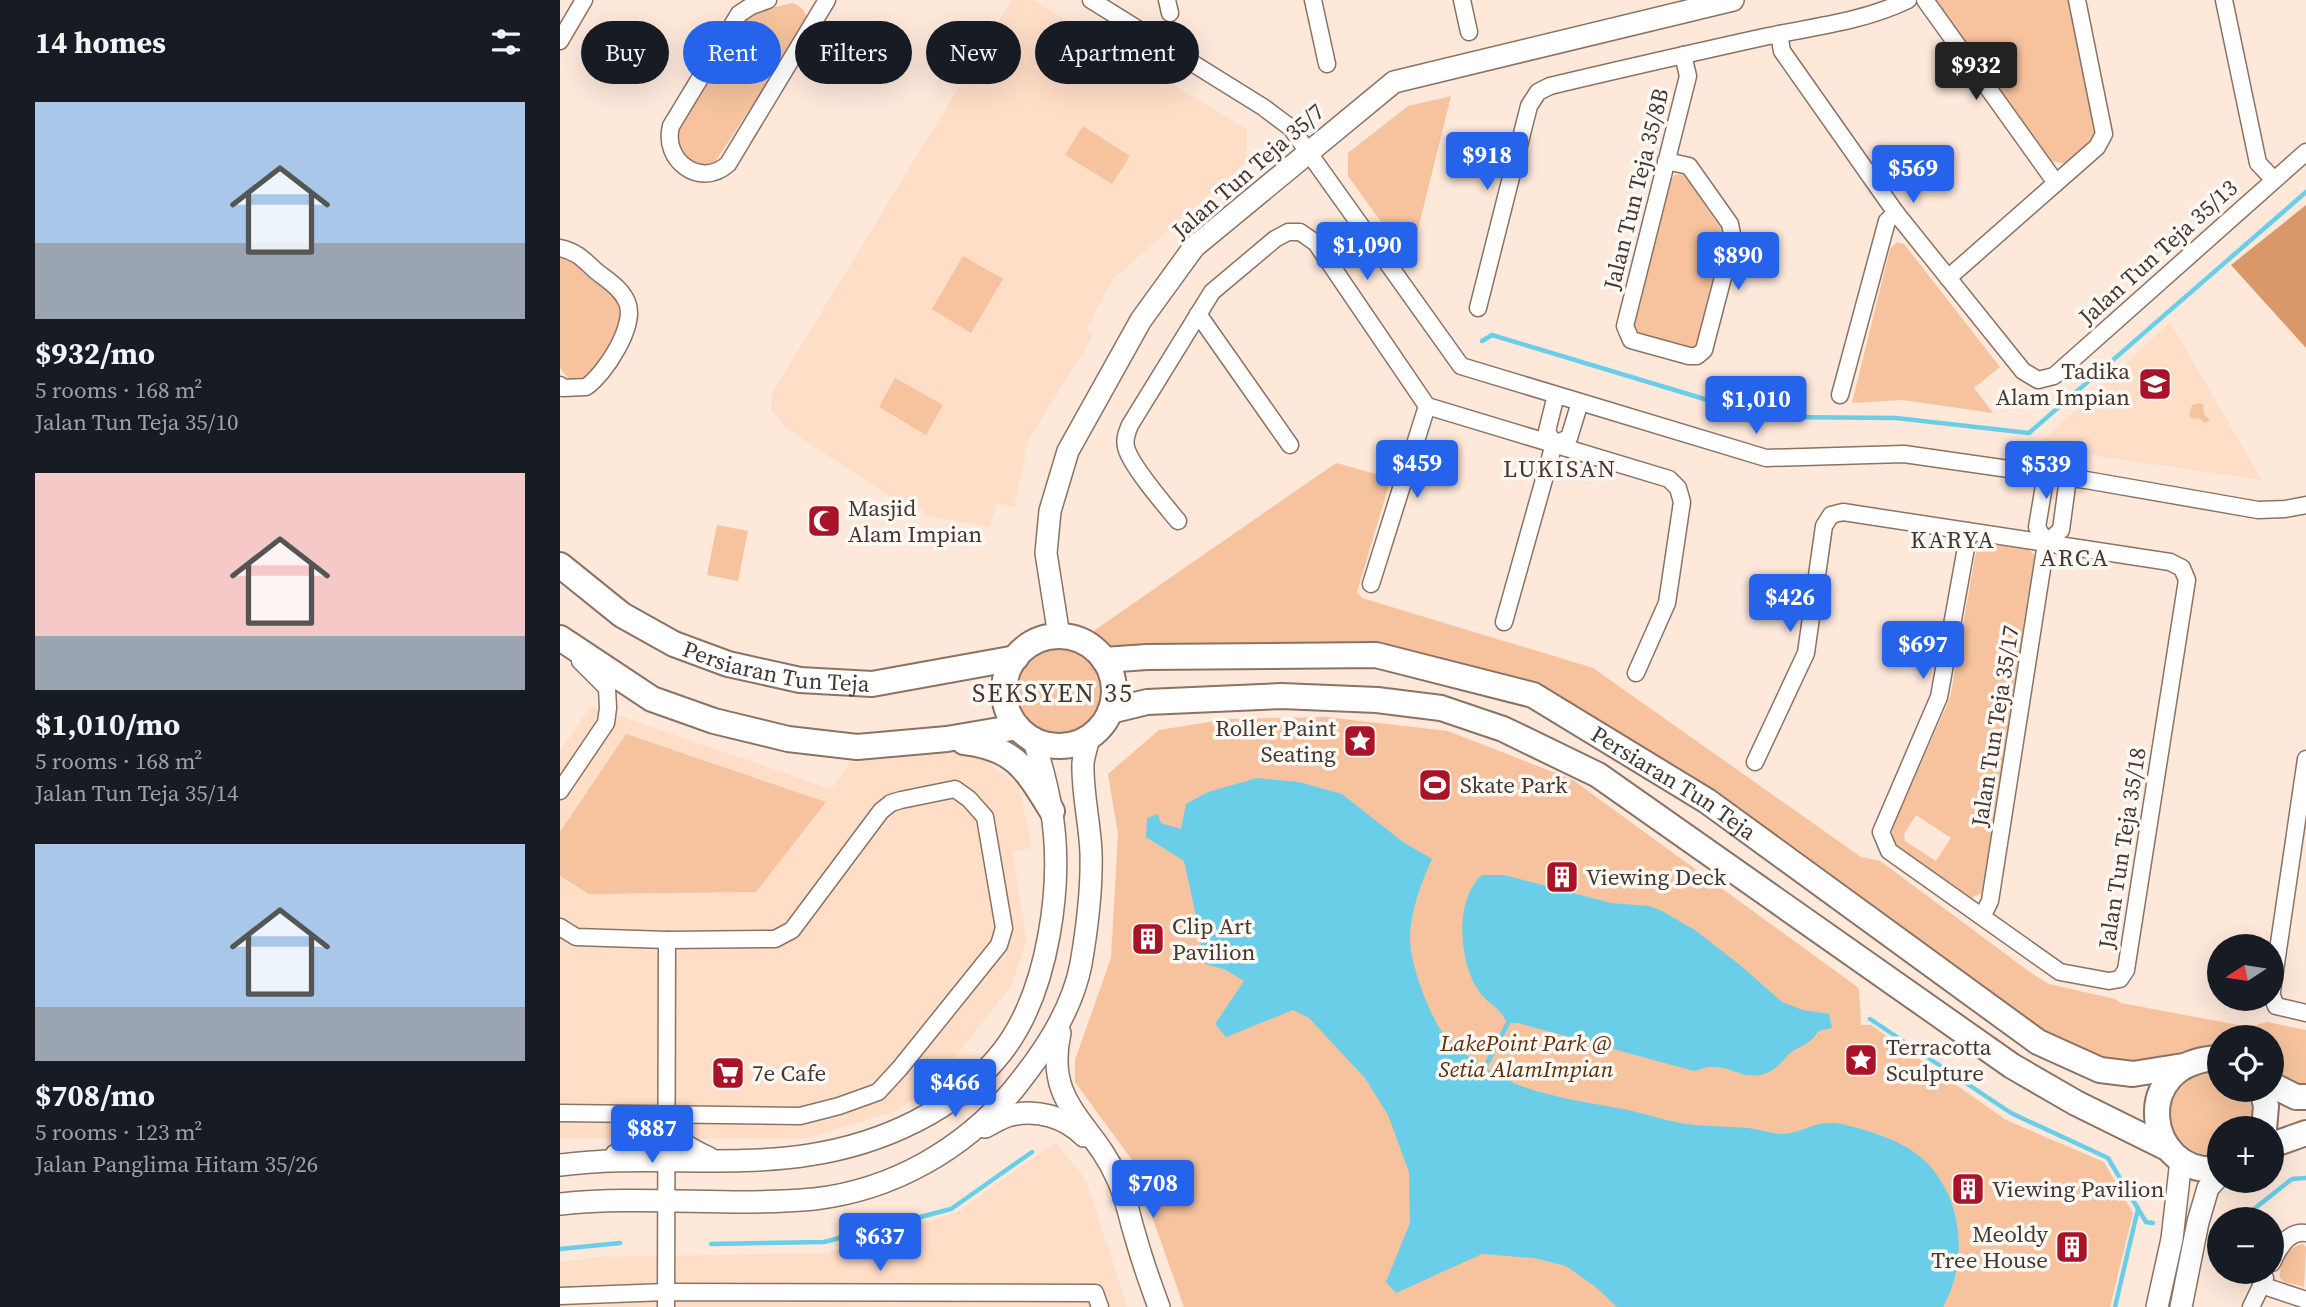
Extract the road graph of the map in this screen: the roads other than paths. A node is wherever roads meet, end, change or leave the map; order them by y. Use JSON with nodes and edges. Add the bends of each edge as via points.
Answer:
{"nodes":[{"id":1,"x":584,"y":0,"type":"edge"},
{"id":2,"x":768,"y":0,"type":"edge"},
{"id":3,"x":1091,"y":0,"type":"edge"},
{"id":4,"x":1313,"y":0,"type":"edge"},
{"id":5,"x":1462,"y":0,"type":"edge"},
{"id":6,"x":1733,"y":0,"type":"edge"},
{"id":7,"x":1907,"y":0,"type":"edge"},
{"id":8,"x":1925,"y":0,"type":"edge"},
{"id":9,"x":2077,"y":0,"type":"edge"},
{"id":10,"x":2224,"y":0,"type":"edge"},
{"id":11,"x":824,"y":1,"type":"edge"},
{"id":12,"x":1469,"y":32,"type":"dead end"},
{"id":13,"x":1780,"y":34,"type":"junction"},
{"id":14,"x":560,"y":41,"type":"edge"},
{"id":15,"x":1683,"y":55,"type":"junction"},
{"id":16,"x":1327,"y":64,"type":"dead end"},
{"id":17,"x":2306,"y":152,"type":"edge"},
{"id":18,"x":1308,"y":153,"type":"junction"},
{"id":19,"x":1666,"y":161,"type":"junction"},
{"id":20,"x":2273,"y":180,"type":"junction"},
{"id":21,"x":2056,"y":183,"type":"junction"},
{"id":22,"x":1896,"y":213,"type":"junction"},
{"id":23,"x":560,"y":248,"type":"edge"},
{"id":24,"x":1948,"y":278,"type":"junction"},
{"id":25,"x":1478,"y":309,"type":"dead end"},
{"id":26,"x":1198,"y":314,"type":"junction"},
{"id":27,"x":560,"y":385,"type":"edge"},
{"id":28,"x":1556,"y":395,"type":"junction"},
{"id":29,"x":1840,"y":395,"type":"dead end"},
{"id":30,"x":1580,"y":402,"type":"junction"},
{"id":31,"x":1427,"y":406,"type":"junction"},
{"id":32,"x":1554,"y":444,"type":"junction"},
{"id":33,"x":1290,"y":445,"type":"dead end"},
{"id":34,"x":2046,"y":474,"type":"junction"},
{"id":35,"x":2068,"y":478,"type":"junction"},
{"id":36,"x":2306,"y":505,"type":"edge"},
{"id":37,"x":1178,"y":521,"type":"dead end"},
{"id":38,"x":1969,"y":531,"type":"junction"},
{"id":39,"x":2046,"y":543,"type":"junction"},
{"id":40,"x":560,"y":565,"type":"edge"},
{"id":41,"x":1371,"y":584,"type":"dead end"},
{"id":42,"x":1504,"y":622,"type":"dead end"},
{"id":43,"x":1059,"y":636,"type":"junction"},
{"id":44,"x":560,"y":640,"type":"edge"},
{"id":45,"x":1016,"y":658,"type":"junction"},
{"id":46,"x":1104,"y":660,"type":"junction"},
{"id":47,"x":1636,"y":673,"type":"dead end"},
{"id":48,"x":1110,"y":711,"type":"junction"},
{"id":49,"x":1026,"y":734,"type":"junction"},
{"id":50,"x":1089,"y":738,"type":"junction"},
{"id":51,"x":947,"y":739,"type":"junction"},
{"id":52,"x":2306,"y":760,"type":"edge"},
{"id":53,"x":1755,"y":762,"type":"dead end"},
{"id":54,"x":560,"y":791,"type":"edge"},
{"id":55,"x":1052,"y":811,"type":"junction"},
{"id":56,"x":1983,"y":915,"type":"junction"},
{"id":57,"x":560,"y":927,"type":"edge"},
{"id":58,"x":2282,"y":934,"type":"edge"},
{"id":59,"x":667,"y":940,"type":"junction"},
{"id":60,"x":2284,"y":1003,"type":"edge"},
{"id":61,"x":1066,"y":1009,"type":"junction"},
{"id":62,"x":2306,"y":1013,"type":"edge"},
{"id":63,"x":2207,"y":1059,"type":"edge"},
{"id":64,"x":2183,"y":1066,"type":"junction"},
{"id":65,"x":2284,"y":1091,"type":"edge"},
{"id":66,"x":2306,"y":1097,"type":"edge"},
{"id":67,"x":560,"y":1113,"type":"edge"},
{"id":68,"x":666,"y":1117,"type":"junction"},
{"id":69,"x":2306,"y":1133,"type":"edge"},
{"id":70,"x":968,"y":1136,"type":"junction"},
{"id":71,"x":2284,"y":1140,"type":"edge"},
{"id":72,"x":1103,"y":1154,"type":"junction"},
{"id":73,"x":2175,"y":1154,"type":"junction"},
{"id":74,"x":601,"y":1160,"type":"junction"},
{"id":75,"x":714,"y":1160,"type":"junction"},
{"id":76,"x":666,"y":1161,"type":"junction"},
{"id":77,"x":560,"y":1166,"type":"edge"},
{"id":78,"x":2207,"y":1169,"type":"edge"},
{"id":79,"x":2207,"y":1191,"type":"edge"},
{"id":80,"x":666,"y":1200,"type":"junction"},
{"id":81,"x":560,"y":1204,"type":"edge"},
{"id":82,"x":2304,"y":1232,"type":"edge"},
{"id":83,"x":2284,"y":1242,"type":"edge"},
{"id":84,"x":2262,"y":1284,"type":"edge"},
{"id":85,"x":2274,"y":1284,"type":"edge"},
{"id":86,"x":560,"y":1296,"type":"edge"},
{"id":87,"x":666,"y":1299,"type":"edge"},
{"id":88,"x":1098,"y":1300,"type":"edge"},
{"id":89,"x":2306,"y":1300,"type":"edge"},
{"id":90,"x":1159,"y":1307,"type":"edge"},
{"id":91,"x":2157,"y":1307,"type":"edge"},
{"id":92,"x":2181,"y":1307,"type":"edge"},
{"id":93,"x":2251,"y":1307,"type":"edge"}],
"edges":[{"from":1,"to":14,"type":"street"},
{"from":2,"to":11,"type":"street","via":[[738,15],[671,126],[671,149],[692,171],[718,173],[728,164]]},
{"from":3,"to":18,"type":"street","via":[[1263,107],[1291,128]]},
{"from":4,"to":16,"type":"street"},
{"from":5,"to":12,"type":"street"},
{"from":6,"to":18,"type":"main road","name":"Jalan Tun Teja 35/7","via":[[1394,82]]},
{"from":7,"to":13,"type":"street","via":[[1868,16]]},
{"from":8,"to":21,"type":"street"},
{"from":9,"to":21,"type":"street","via":[[2104,134],[2097,147]]},
{"from":10,"to":20,"type":"street","via":[[2258,163]]},
{"from":13,"to":15,"type":"street"},
{"from":13,"to":22,"type":"street","via":[[1783,51]]},
{"from":15,"to":19,"type":"street","name":"Jalan Tun Teja 35/8B","via":[[1688,76]]},
{"from":15,"to":25,"type":"street","via":[[1538,92],[1529,106]]},
{"from":17,"to":20,"type":"street","name":"Jalan Tun Teja 35/13"},
{"from":18,"to":28,"type":"street","via":[[1461,366]]},
{"from":18,"to":43,"type":"main road","name":"Jalan Tun Teja 35/7","via":[[1194,247],[1141,320],[1068,451],[1050,511],[1046,553]]},
{"from":19,"to":19,"type":"street","name":"Jalan Tun Teja 35/8B","via":[[1626,334],[1631,340],[1697,356],[1704,349],[1733,239],[1730,224],[1689,166]]},
{"from":20,"to":24,"type":"street","name":"Jalan Tun Teja 35/13","via":[[2054,376],[2038,380],[2023,371]]},
{"from":21,"to":24,"type":"street"},
{"from":22,"to":24,"type":"street"},
{"from":22,"to":29,"type":"street","via":[[1887,221]]},
{"from":23,"to":27,"type":"street","via":[[573,251],[621,291],[628,319],[602,372],[586,387]]},
{"from":26,"to":31,"type":"street","via":[[1212,292],[1275,239],[1300,232],[1316,243]]},
{"from":26,"to":33,"type":"street"},
{"from":26,"to":37,"type":"street","via":[[1126,436],[1132,460]]},
{"from":28,"to":30,"type":"street"},
{"from":28,"to":32,"type":"street","via":[[1547,431]]},
{"from":30,"to":32,"type":"street","via":[[1569,438]]},
{"from":30,"to":34,"type":"street","via":[[1766,458],[1904,454]]},
{"from":31,"to":32,"type":"street"},
{"from":31,"to":41,"type":"street"},
{"from":32,"to":42,"type":"street"},
{"from":32,"to":47,"type":"street","via":[[1669,479],[1678,488],[1682,502],[1667,603]]},
{"from":34,"to":35,"type":"street"},
{"from":34,"to":39,"type":"street","name":"Jalan Tun Teja 35/17","via":[[2037,527]]},
{"from":35,"to":36,"type":"street","via":[[2258,510]]},
{"from":35,"to":39,"type":"street","name":"Jalan Tun Teja 35/17","via":[[2061,530]]},
{"from":38,"to":39,"type":"street"},
{"from":38,"to":53,"type":"street","via":[[1843,512],[1831,515],[1824,526],[1806,653]]},
{"from":38,"to":56,"type":"street","name":"Jalan Tun Teja 35/18","via":[[1939,697],[1881,832],[1889,851]]},
{"from":39,"to":56,"type":"street","name":"Jalan Tun Teja 35/17","via":[[1990,901]]},
{"from":39,"to":56,"type":"street","name":"Jalan Tun Teja 35/18","via":[[2170,562],[2182,568],[2187,580],[2126,970],[2120,979],[2109,981],[2060,972]]},
{"from":40,"to":45,"type":"main road","name":"Persiaran Tun Teja","via":[[622,615],[674,644],[728,664],[800,680],[872,684]]},
{"from":43,"to":45,"type":"main road","via":[[1033,642]]},
{"from":43,"to":46,"type":"main road","via":[[1084,642]]},
{"from":44,"to":51,"type":"main road","via":[[652,699],[714,721],[788,739],[857,747]]},
{"from":44,"to":54,"type":"street","via":[[607,688],[608,708],[606,723]]},
{"from":45,"to":49,"type":"main road","via":[[1003,691],[1006,708]]},
{"from":46,"to":48,"type":"main road","via":[[1112,676]]},
{"from":46,"to":64,"type":"main road","name":"Persiaran Tun Teja","via":[[1376,654],[1533,695],[1707,801],[2038,1042],[2101,1070],[2133,1074]]},
{"from":48,"to":50,"type":"main road"},
{"from":48,"to":73,"type":"main road","name":"Persiaran Tun Teja","via":[[1147,702],[1281,696],[1363,699],[1441,708],[1503,729],[1598,775],[2012,1066]]},
{"from":49,"to":50,"type":"main road","via":[[1057,747]]},
{"from":49,"to":51,"type":"main road"},
{"from":49,"to":55,"type":"main road"},
{"from":50,"to":61,"type":"main road","via":[[1083,762],[1090,890],[1080,966]]},
{"from":51,"to":55,"type":"main road","via":[[986,744],[1009,754],[1031,777]]},
{"from":52,"to":58,"type":"street"},
{"from":55,"to":75,"type":"main road","via":[[1055,886],[1046,954],[1029,1005],[1002,1051],[977,1078],[931,1113],[874,1140],[787,1158]]},
{"from":57,"to":59,"type":"street","via":[[576,937]]},
{"from":59,"to":68,"type":"street"},
{"from":59,"to":68,"type":"street","via":[[775,939],[788,933],[891,803],[955,789],[985,817],[1004,928],[999,945],[878,1092],[800,1116]]},
{"from":60,"to":62,"type":"street"},
{"from":61,"to":70,"type":"main road","via":[[1038,1060]]},
{"from":61,"to":72,"type":"main road","via":[[1055,1056],[1058,1077],[1064,1098]]},
{"from":63,"to":64,"type":"main road","name":"Persiaran Tun Teja"},
{"from":64,"to":73,"type":"main road","via":[[2170,1076],[2157,1104],[2161,1136]]},
{"from":65,"to":66,"type":"main road"},
{"from":67,"to":68,"type":"street"},
{"from":68,"to":74,"type":"main road","via":[[642,1146]]},
{"from":68,"to":75,"type":"main road","via":[[676,1138]]},
{"from":68,"to":76,"type":"street"},
{"from":69,"to":71,"type":"main road"},
{"from":70,"to":72,"type":"main road","via":[[1010,1115],[1039,1113],[1078,1130]]},
{"from":70,"to":80,"type":"main road","via":[[895,1179],[846,1193],[769,1201]]},
{"from":72,"to":90,"type":"main road","via":[[1117,1176]]},
{"from":73,"to":78,"type":"main road","name":"Persiaran Tun Teja"},
{"from":73,"to":91,"type":"main road","via":[[2172,1239]]},
{"from":74,"to":76,"type":"main road"},
{"from":74,"to":77,"type":"main road"},
{"from":75,"to":76,"type":"main road"},
{"from":76,"to":80,"type":"street"},
{"from":79,"to":92,"type":"main road"},
{"from":80,"to":81,"type":"main road"},
{"from":80,"to":87,"type":"street"},
{"from":82,"to":83,"type":"street"},
{"from":84,"to":93,"type":"street"},
{"from":85,"to":89,"type":"street"},
{"from":86,"to":87,"type":"street"},
{"from":87,"to":88,"type":"street"}]}
